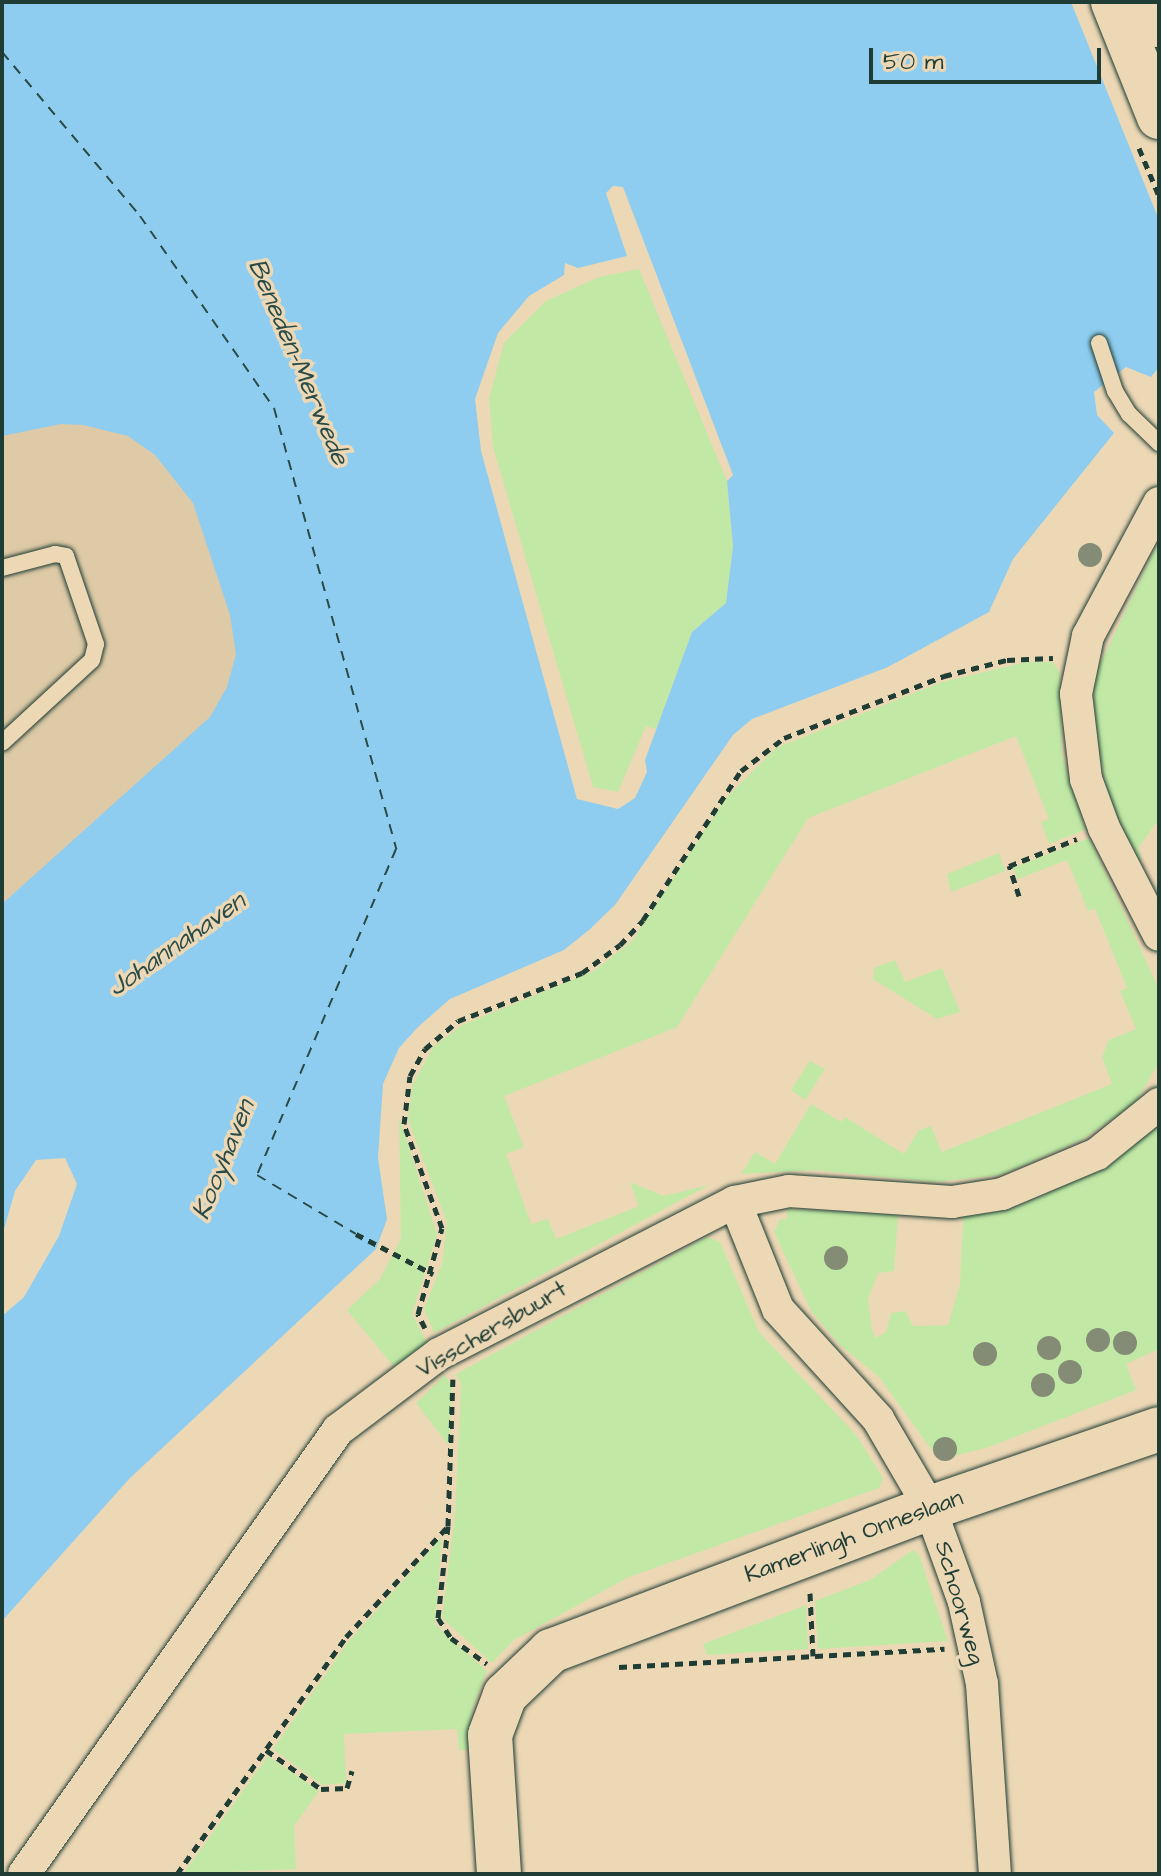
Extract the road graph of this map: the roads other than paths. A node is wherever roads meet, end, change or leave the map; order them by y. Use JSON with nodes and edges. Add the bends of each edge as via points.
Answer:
{"nodes":[{"id":1,"x":1113,"y":2,"type":"edge"},
{"id":2,"x":1150,"y":2,"type":"edge"},
{"id":3,"x":1159,"y":25,"type":"edge"},
{"id":4,"x":1159,"y":117,"type":"edge"},
{"id":5,"x":1099,"y":343,"type":"dead end"},
{"id":6,"x":1159,"y":443,"type":"edge"},
{"id":7,"x":1159,"y":503,"type":"edge"},
{"id":8,"x":2,"y":568,"type":"edge"},
{"id":9,"x":2,"y":743,"type":"edge"},
{"id":10,"x":1159,"y":935,"type":"edge"},
{"id":11,"x":1159,"y":1104,"type":"edge"},
{"id":12,"x":735,"y":1202,"type":"junction"},
{"id":13,"x":1159,"y":1429,"type":"edge"},
{"id":14,"x":930,"y":1508,"type":"junction"},
{"id":15,"x":24,"y":1874,"type":"edge"},
{"id":16,"x":499,"y":1874,"type":"edge"},
{"id":17,"x":995,"y":1874,"type":"edge"}],
"edges":[{"from":1,"to":4,"type":"street"},
{"from":2,"to":3,"type":"street"},
{"from":5,"to":6,"type":"lane","via":[[1115,391],[1129,414]]},
{"from":7,"to":10,"type":"street","via":[[1098,613],[1076,694],[1080,753],[1104,828]]},
{"from":8,"to":9,"type":"lane","via":[[66,556],[96,644],[92,660]]},
{"from":11,"to":12,"type":"street","name":"Visschersbuurt","via":[[1097,1154],[1002,1194],[952,1202],[789,1191]]},
{"from":12,"to":14,"type":"street","name":"Schoorweg","via":[[778,1309],[878,1419]]},
{"from":12,"to":15,"type":"street","name":"Visschersbuurt","via":[[439,1354],[338,1430]]},
{"from":13,"to":14,"type":"street","name":"Kamerlingh Onneslaan"},
{"from":14,"to":16,"type":"street","name":"Kamerlingh Onneslaan","via":[[551,1651],[505,1695],[490,1735]]},
{"from":14,"to":17,"type":"street","name":"Schoorweg","via":[[982,1684]]}]}
